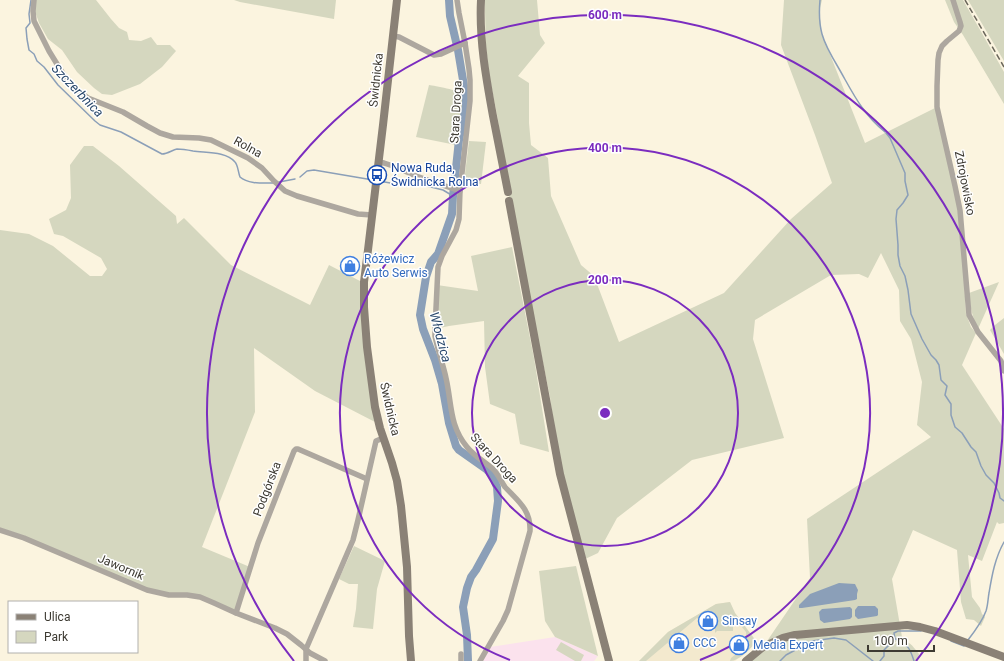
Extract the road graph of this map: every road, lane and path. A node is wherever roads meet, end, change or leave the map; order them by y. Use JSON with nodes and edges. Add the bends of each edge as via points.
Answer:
{"nodes":[{"id":1,"x":34,"y":0,"type":"edge"},
{"id":2,"x":397,"y":0,"type":"edge"},
{"id":3,"x":457,"y":0,"type":"edge"},
{"id":4,"x":481,"y":0,"type":"edge"},
{"id":5,"x":953,"y":0,"type":"edge"},
{"id":6,"x":393,"y":36,"type":"junction"},
{"id":7,"x":464,"y":44,"type":"junction"},
{"id":8,"x":379,"y":162,"type":"junction"},
{"id":9,"x":459,"y":191,"type":"junction"},
{"id":10,"x":372,"y":215,"type":"junction"},
{"id":11,"x":1004,"y":371,"type":"edge"},
{"id":12,"x":383,"y":438,"type":"junction"},
{"id":13,"x":367,"y":479,"type":"junction"},
{"id":14,"x":0,"y":530,"type":"edge"},
{"id":15,"x":236,"y":612,"type":"junction"},
{"id":16,"x":306,"y":649,"type":"junction"},
{"id":17,"x":461,"y":654,"type":"dead end"},
{"id":18,"x":1003,"y":655,"type":"edge"},
{"id":19,"x":306,"y":661,"type":"edge"},
{"id":20,"x":325,"y":661,"type":"edge"},
{"id":21,"x":411,"y":661,"type":"edge"},
{"id":22,"x":461,"y":661,"type":"edge"},
{"id":23,"x":480,"y":661,"type":"edge"},
{"id":24,"x":609,"y":661,"type":"edge"},
{"id":25,"x":746,"y":661,"type":"edge"}],
"edges":[{"from":1,"to":10,"type":"street","name":"Rolna","via":[[34,21],[65,77],[81,94],[123,112],[167,136],[211,140],[248,158],[291,194],[358,214]]},
{"from":2,"to":6,"type":"street","name":"Świdnicka"},
{"from":3,"to":7,"type":"street","name":"Stara Droga"},
{"from":4,"to":24,"type":"street","via":[[485,74],[560,474]]},
{"from":5,"to":11,"type":"street","name":"Zdrojowisko","via":[[961,26],[942,46],[939,53],[937,107],[960,210],[969,315],[978,332],[1001,361]]},
{"from":6,"to":7,"type":"street","via":[[434,54],[441,54]]},
{"from":6,"to":8,"type":"street","name":"Świdnicka"},
{"from":7,"to":9,"type":"street","name":"Stara Droga","via":[[470,80],[470,101]]},
{"from":8,"to":9,"type":"street"},
{"from":8,"to":10,"type":"street","name":"Świdnicka"},
{"from":9,"to":23,"type":"street","name":"Stara Droga","via":[[458,226],[438,267],[436,343],[448,388],[454,425],[460,437],[468,449],[493,470],[521,503],[530,524],[508,610]]},
{"from":10,"to":12,"type":"street","name":"Świdnicka","via":[[364,282],[364,314],[371,386]]},
{"from":12,"to":13,"type":"street","via":[[376,441]]},
{"from":12,"to":21,"type":"street","name":"Świdnicka","via":[[397,482],[401,506],[407,567]]},
{"from":13,"to":15,"type":"street","name":"Podgórska","via":[[298,449],[294,451],[258,543]]},
{"from":13,"to":16,"type":"street","via":[[353,540]]},
{"from":14,"to":15,"type":"street","name":"Jawornik","via":[[147,590],[169,595],[200,597]]},
{"from":15,"to":16,"type":"street","name":"Jawornik","via":[[281,631]]},
{"from":16,"to":19,"type":"street"},
{"from":16,"to":20,"type":"street","name":"Jawornik"},
{"from":17,"to":22,"type":"street"},
{"from":18,"to":25,"type":"street","via":[[935,631],[907,625],[783,638],[763,647]]}]}
